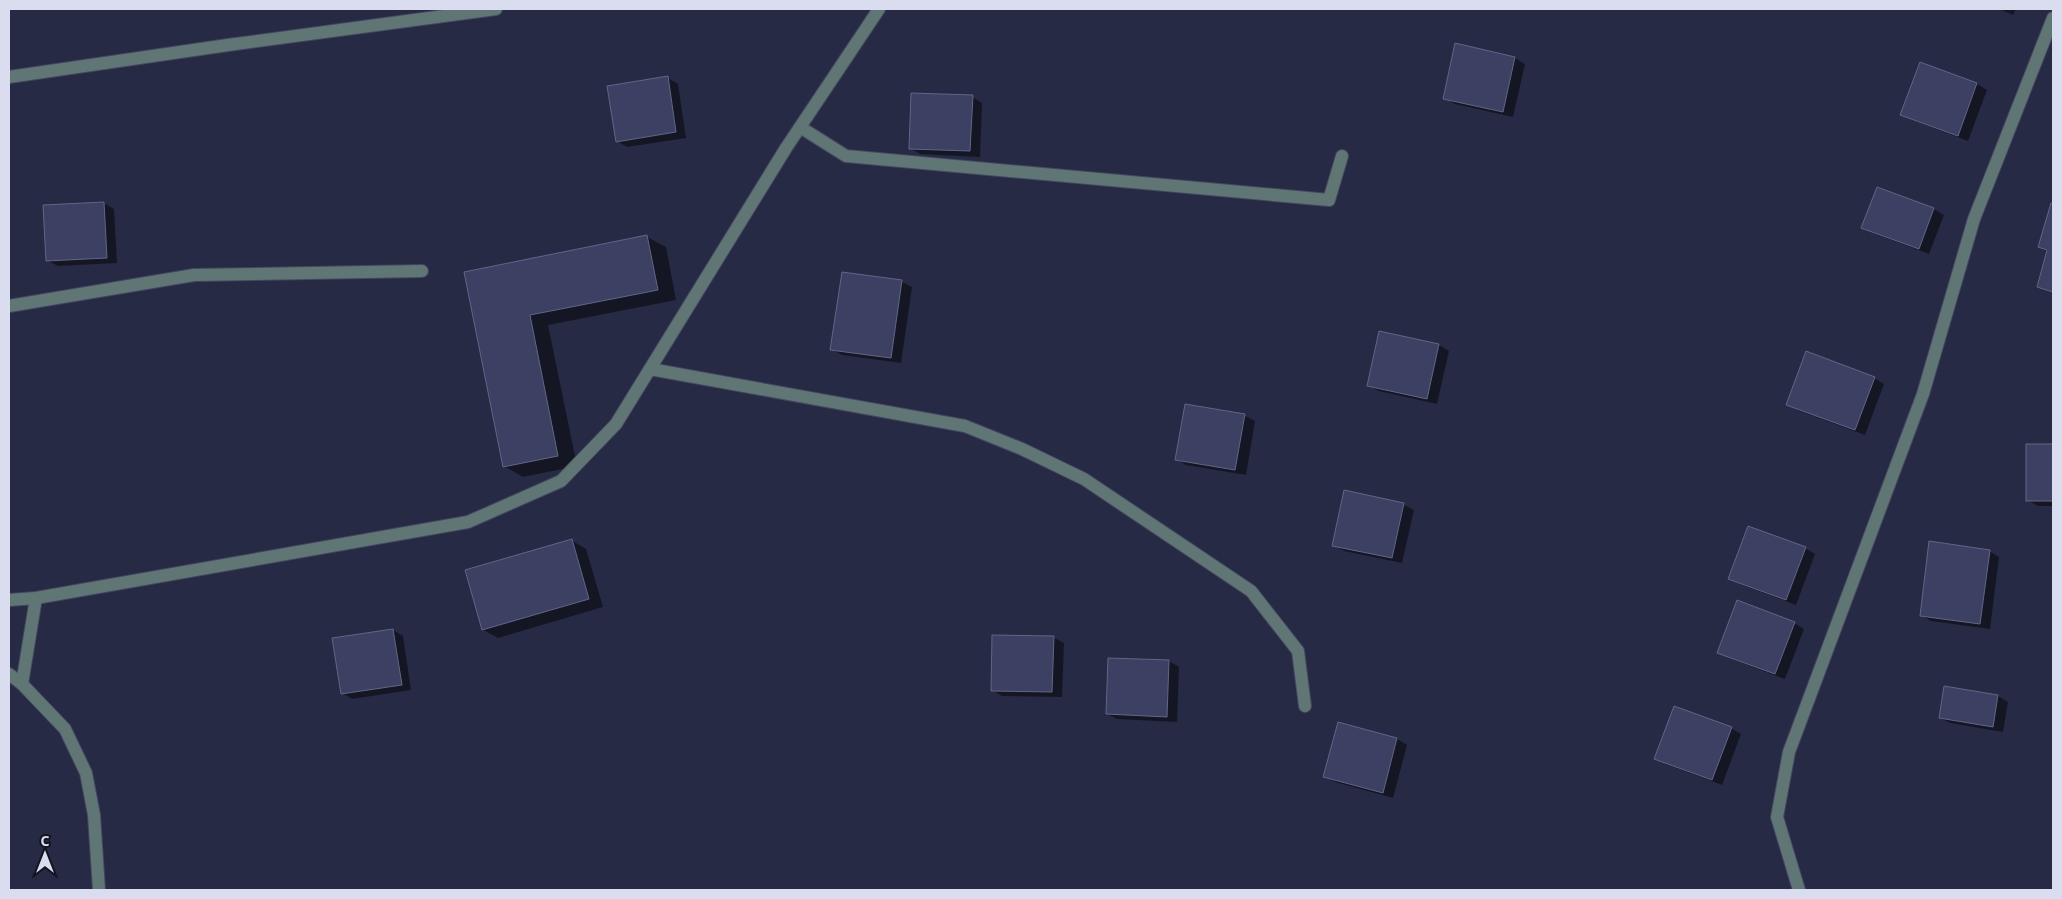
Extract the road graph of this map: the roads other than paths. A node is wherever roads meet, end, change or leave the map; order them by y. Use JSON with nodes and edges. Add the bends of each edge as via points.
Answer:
{"nodes":[{"id":1,"x":496,"y":9,"type":"edge"},
{"id":2,"x":879,"y":9,"type":"edge"},
{"id":3,"x":2053,"y":18,"type":"edge"},
{"id":4,"x":9,"y":77,"type":"edge"},
{"id":5,"x":800,"y":127,"type":"junction"},
{"id":6,"x":1342,"y":156,"type":"dead end"},
{"id":7,"x":422,"y":270,"type":"dead end"},
{"id":8,"x":9,"y":306,"type":"edge"},
{"id":9,"x":650,"y":369,"type":"junction"},
{"id":10,"x":36,"y":598,"type":"junction"},
{"id":11,"x":9,"y":600,"type":"edge"},
{"id":12,"x":9,"y":674,"type":"edge"},
{"id":13,"x":22,"y":684,"type":"junction"},
{"id":14,"x":1305,"y":706,"type":"dead end"},
{"id":15,"x":99,"y":890,"type":"edge"},
{"id":16,"x":1799,"y":890,"type":"edge"}],
"edges":[{"from":1,"to":4,"type":"street"},
{"from":2,"to":5,"type":"street"},
{"from":3,"to":16,"type":"street","via":[[1974,218],[1923,394],[1789,752],[1776,817]]},
{"from":5,"to":6,"type":"street","via":[[846,156],[1329,200]]},
{"from":5,"to":9,"type":"street"},
{"from":7,"to":8,"type":"street","via":[[194,275]]},
{"from":9,"to":10,"type":"street","via":[[616,424],[561,481],[468,522]]},
{"from":9,"to":14,"type":"street","via":[[965,426],[1084,479],[1251,591],[1298,651]]},
{"from":10,"to":11,"type":"street"},
{"from":10,"to":13,"type":"street"},
{"from":12,"to":13,"type":"street"},
{"from":13,"to":15,"type":"street","via":[[65,729],[86,773],[94,815]]}]}
